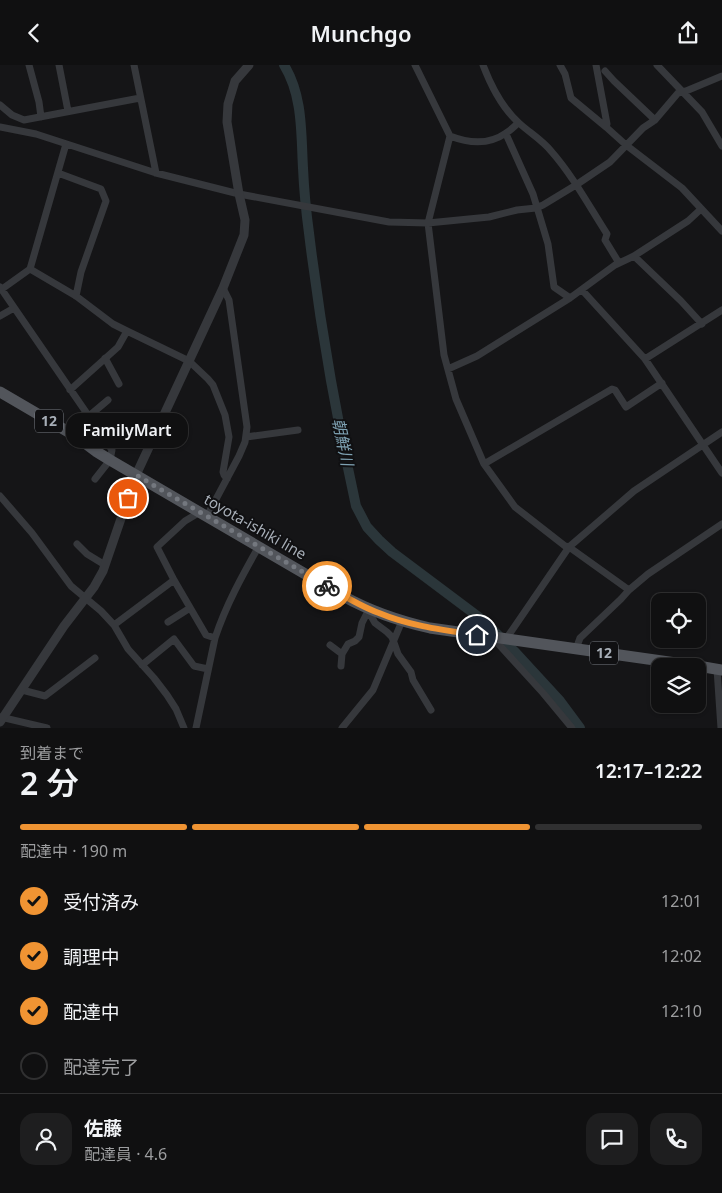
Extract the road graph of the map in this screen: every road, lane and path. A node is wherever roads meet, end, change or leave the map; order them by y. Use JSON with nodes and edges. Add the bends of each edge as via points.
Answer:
{"nodes":[{"id":1,"x":29,"y":65,"type":"edge"},
{"id":2,"x":59,"y":65,"type":"edge"},
{"id":3,"x":134,"y":65,"type":"edge"},
{"id":4,"x":248,"y":65,"type":"edge"},
{"id":5,"x":414,"y":65,"type":"edge"},
{"id":6,"x":483,"y":65,"type":"edge"},
{"id":7,"x":560,"y":65,"type":"edge"},
{"id":8,"x":596,"y":65,"type":"edge"},
{"id":9,"x":656,"y":65,"type":"edge"},
{"id":10,"x":608,"y":68,"type":"edge"},
{"id":11,"x":598,"y":76,"type":"junction"},
{"id":12,"x":722,"y":76,"type":"edge"},
{"id":13,"x":683,"y":92,"type":"junction"},
{"id":14,"x":140,"y":98,"type":"junction"},
{"id":15,"x":0,"y":105,"type":"edge"},
{"id":16,"x":68,"y":111,"type":"junction"},
{"id":17,"x":41,"y":117,"type":"junction"},
{"id":18,"x":655,"y":120,"type":"junction"},
{"id":19,"x":518,"y":123,"type":"junction"},
{"id":20,"x":0,"y":127,"type":"edge"},
{"id":21,"x":606,"y":127,"type":"junction"},
{"id":22,"x":506,"y":134,"type":"junction"},
{"id":23,"x":450,"y":136,"type":"junction"},
{"id":24,"x":66,"y":144,"type":"junction"},
{"id":25,"x":626,"y":145,"type":"junction"},
{"id":26,"x":722,"y":146,"type":"edge"},
{"id":27,"x":58,"y":173,"type":"junction"},
{"id":28,"x":156,"y":173,"type":"junction"},
{"id":29,"x":576,"y":185,"type":"junction"},
{"id":30,"x":239,"y":194,"type":"junction"},
{"id":31,"x":536,"y":208,"type":"junction"},
{"id":32,"x":701,"y":209,"type":"junction"},
{"id":33,"x":428,"y":223,"type":"junction"},
{"id":34,"x":722,"y":231,"type":"edge"},
{"id":35,"x":634,"y":256,"type":"junction"},
{"id":36,"x":619,"y":263,"type":"junction"},
{"id":37,"x":30,"y":269,"type":"junction"},
{"id":38,"x":1,"y":288,"type":"edge"},
{"id":39,"x":223,"y":288,"type":"junction"},
{"id":40,"x":582,"y":290,"type":"junction"},
{"id":41,"x":76,"y":296,"type":"junction"},
{"id":42,"x":570,"y":298,"type":"junction"},
{"id":43,"x":14,"y":308,"type":"junction"},
{"id":44,"x":722,"y":310,"type":"edge"},
{"id":45,"x":0,"y":316,"type":"edge"},
{"id":46,"x":702,"y":324,"type":"junction"},
{"id":47,"x":126,"y":331,"type":"junction"},
{"id":48,"x":105,"y":358,"type":"junction"},
{"id":49,"x":645,"y":359,"type":"junction"},
{"id":50,"x":189,"y":361,"type":"junction"},
{"id":51,"x":448,"y":369,"type":"junction"},
{"id":52,"x":662,"y":383,"type":"junction"},
{"id":53,"x":119,"y":384,"type":"dead end"},
{"id":54,"x":70,"y":390,"type":"junction"},
{"id":55,"x":0,"y":392,"type":"edge"},
{"id":56,"x":108,"y":400,"type":"dead end"},
{"id":57,"x":0,"y":401,"type":"edge"},
{"id":58,"x":89,"y":416,"type":"junction"},
{"id":59,"x":298,"y":430,"type":"dead end"},
{"id":60,"x":722,"y":432,"type":"edge"},
{"id":61,"x":246,"y":437,"type":"junction"},
{"id":62,"x":703,"y":445,"type":"junction"},
{"id":63,"x":97,"y":452,"type":"junction"},
{"id":64,"x":110,"y":460,"type":"junction"},
{"id":65,"x":484,"y":464,"type":"junction"},
{"id":66,"x":722,"y":473,"type":"edge"},
{"id":67,"x":136,"y":475,"type":"junction"},
{"id":68,"x":95,"y":479,"type":"dead end"},
{"id":69,"x":227,"y":479,"type":"junction"},
{"id":70,"x":0,"y":495,"type":"edge"},
{"id":71,"x":203,"y":514,"type":"junction"},
{"id":72,"x":722,"y":524,"type":"edge"},
{"id":73,"x":77,"y":544,"type":"dead end"},
{"id":74,"x":259,"y":546,"type":"junction"},
{"id":75,"x":569,"y":547,"type":"junction"},
{"id":76,"x":106,"y":565,"type":"junction"},
{"id":77,"x":174,"y":581,"type":"junction"},
{"id":78,"x":629,"y":590,"type":"junction"},
{"id":79,"x":85,"y":598,"type":"junction"},
{"id":80,"x":190,"y":608,"type":"junction"},
{"id":81,"x":368,"y":610,"type":"junction"},
{"id":82,"x":402,"y":621,"type":"junction"},
{"id":83,"x":168,"y":622,"type":"dead end"},
{"id":84,"x":114,"y":625,"type":"junction"},
{"id":85,"x":216,"y":638,"type":"junction"},
{"id":86,"x":501,"y":638,"type":"junction"},
{"id":87,"x":394,"y":642,"type":"junction"},
{"id":88,"x":330,"y":645,"type":"dead end"},
{"id":89,"x":576,"y":649,"type":"junction"},
{"id":90,"x":342,"y":654,"type":"junction"},
{"id":91,"x":95,"y":659,"type":"dead end"},
{"id":92,"x":651,"y":660,"type":"edge"},
{"id":93,"x":142,"y":665,"type":"junction"},
{"id":94,"x":341,"y":666,"type":"dead end"},
{"id":95,"x":706,"y":667,"type":"edge"},
{"id":96,"x":208,"y":669,"type":"junction"},
{"id":97,"x":720,"y":669,"type":"edge"},
{"id":98,"x":22,"y":690,"type":"junction"},
{"id":99,"x":431,"y":710,"type":"dead end"},
{"id":100,"x":1,"y":719,"type":"edge"},
{"id":101,"x":38,"y":727,"type":"edge"},
{"id":102,"x":47,"y":728,"type":"edge"},
{"id":103,"x":184,"y":728,"type":"edge"},
{"id":104,"x":196,"y":728,"type":"edge"},
{"id":105,"x":342,"y":728,"type":"edge"},
{"id":106,"x":572,"y":728,"type":"edge"},
{"id":107,"x":721,"y":728,"type":"edge"}],
"edges":[{"from":1,"to":17,"type":"street"},
{"from":2,"to":16,"type":"street"},
{"from":3,"to":14,"type":"street"},
{"from":4,"to":30,"type":"street","via":[[235,81],[228,105],[227,122]]},
{"from":5,"to":23,"type":"street"},
{"from":6,"to":19,"type":"street","via":[[498,98]]},
{"from":7,"to":21,"type":"street","via":[[571,98]]},
{"from":8,"to":11,"type":"street"},
{"from":9,"to":13,"type":"street"},
{"from":10,"to":11,"type":"street"},
{"from":10,"to":18,"type":"street","via":[[614,81]]},
{"from":11,"to":21,"type":"street"},
{"from":12,"to":13,"type":"street"},
{"from":13,"to":18,"type":"street","via":[[678,93]]},
{"from":13,"to":26,"type":"street","via":[[702,113]]},
{"from":14,"to":16,"type":"street"},
{"from":14,"to":28,"type":"street"},
{"from":15,"to":17,"type":"street","via":[[24,120]]},
{"from":16,"to":17,"type":"street"},
{"from":18,"to":25,"type":"street"},
{"from":19,"to":22,"type":"street"},
{"from":19,"to":29,"type":"street","via":[[550,149]]},
{"from":20,"to":24,"type":"street"},
{"from":21,"to":25,"type":"street"},
{"from":22,"to":23,"type":"street","via":[[474,142]]},
{"from":22,"to":31,"type":"street"},
{"from":23,"to":33,"type":"street"},
{"from":24,"to":27,"type":"street"},
{"from":24,"to":28,"type":"street"},
{"from":25,"to":29,"type":"street","via":[[610,162]]},
{"from":25,"to":32,"type":"street","via":[[682,189]]},
{"from":27,"to":37,"type":"street"},
{"from":27,"to":41,"type":"street","via":[[101,189],[106,201]]},
{"from":28,"to":30,"type":"street"},
{"from":29,"to":31,"type":"street"},
{"from":29,"to":36,"type":"street","via":[[607,234],[605,240]]},
{"from":30,"to":33,"type":"street","via":[[389,222]]},
{"from":30,"to":39,"type":"street","via":[[245,219],[244,235]]},
{"from":31,"to":33,"type":"street"},
{"from":31,"to":42,"type":"street","via":[[548,244],[554,287]]},
{"from":32,"to":34,"type":"street"},
{"from":32,"to":35,"type":"street"},
{"from":33,"to":51,"type":"street"},
{"from":35,"to":36,"type":"street"},
{"from":35,"to":46,"type":"street"},
{"from":36,"to":40,"type":"street"},
{"from":37,"to":38,"type":"street"},
{"from":37,"to":41,"type":"street"},
{"from":38,"to":43,"type":"street"},
{"from":39,"to":50,"type":"street"},
{"from":39,"to":61,"type":"street","via":[[229,300]]},
{"from":40,"to":42,"type":"street"},
{"from":40,"to":49,"type":"street"},
{"from":41,"to":47,"type":"street"},
{"from":42,"to":51,"type":"street","via":[[477,356]]},
{"from":43,"to":45,"type":"street"},
{"from":43,"to":54,"type":"street"},
{"from":44,"to":46,"type":"street"},
{"from":46,"to":49,"type":"street"},
{"from":47,"to":48,"type":"street","via":[[118,347]]},
{"from":47,"to":50,"type":"street"},
{"from":48,"to":53,"type":"street"},
{"from":48,"to":54,"type":"street"},
{"from":49,"to":52,"type":"street"},
{"from":50,"to":67,"type":"street"},
{"from":50,"to":69,"type":"street","via":[[213,385],[224,415],[229,437],[223,472]]},
{"from":51,"to":65,"type":"street","via":[[456,399]]},
{"from":52,"to":62,"type":"street"},
{"from":52,"to":65,"type":"street","via":[[626,407],[616,390],[612,389]]},
{"from":54,"to":58,"type":"street"},
{"from":55,"to":63,"type":"main road","name":"toyota-ishiki line","number":"12"},
{"from":56,"to":58,"type":"street"},
{"from":57,"to":63,"type":"main road","name":"toyota-ishiki line","number":"12","via":[[74,443]]},
{"from":58,"to":64,"type":"street","via":[[112,450]]},
{"from":59,"to":61,"type":"street"},
{"from":60,"to":62,"type":"street"},
{"from":61,"to":69,"type":"street"},
{"from":62,"to":66,"type":"street"},
{"from":62,"to":75,"type":"street","via":[[634,491]]},
{"from":63,"to":64,"type":"main road","name":"toyota-ishiki line","number":"12"},
{"from":64,"to":67,"type":"main road","name":"toyota-ishiki line","number":"12"},
{"from":64,"to":68,"type":"street"},
{"from":65,"to":75,"type":"street","via":[[515,507]]},
{"from":67,"to":71,"type":"main road","name":"toyota-ishiki line","number":"12"},
{"from":67,"to":76,"type":"street"},
{"from":69,"to":71,"type":"street"},
{"from":70,"to":79,"type":"street","via":[[71,586]]},
{"from":71,"to":74,"type":"main road","name":"toyota-ishiki line","number":"12"},
{"from":71,"to":77,"type":"street","via":[[185,521],[156,547]]},
{"from":72,"to":78,"type":"street"},
{"from":73,"to":76,"type":"street"},
{"from":74,"to":81,"type":"main road","name":"toyota-ishiki line","number":"12"},
{"from":74,"to":85,"type":"street","via":[[229,600]]},
{"from":75,"to":78,"type":"street"},
{"from":75,"to":86,"type":"street"},
{"from":76,"to":79,"type":"street"},
{"from":77,"to":80,"type":"street"},
{"from":77,"to":84,"type":"street"},
{"from":78,"to":89,"type":"street","via":[[580,638]]},
{"from":79,"to":84,"type":"street"},
{"from":79,"to":98,"type":"street"},
{"from":80,"to":83,"type":"street"},
{"from":80,"to":85,"type":"street","via":[[206,635]]},
{"from":81,"to":82,"type":"main road","name":"toyota-ishiki line","number":"12"},
{"from":81,"to":87,"type":"street"},
{"from":81,"to":90,"type":"street","via":[[359,637],[348,644]]},
{"from":82,"to":86,"type":"main road","name":"toyota-ishiki line","number":"12"},
{"from":82,"to":87,"type":"street"},
{"from":84,"to":93,"type":"street"},
{"from":85,"to":96,"type":"street"},
{"from":86,"to":89,"type":"main road","name":"toyota-ishiki line","number":"12"},
{"from":86,"to":106,"type":"street"},
{"from":87,"to":99,"type":"street"},
{"from":87,"to":105,"type":"street","via":[[374,690]]},
{"from":88,"to":90,"type":"street"},
{"from":89,"to":92,"type":"main road","name":"toyota-ishiki line","number":"12"},
{"from":90,"to":94,"type":"street"},
{"from":91,"to":98,"type":"street","via":[[45,695]]},
{"from":93,"to":96,"type":"street","via":[[174,639],[194,666]]},
{"from":93,"to":103,"type":"street","via":[[167,695]]},
{"from":95,"to":97,"type":"main road","name":"toyota-ishiki line","number":"12"},
{"from":96,"to":104,"type":"street"},
{"from":97,"to":107,"type":"street"},
{"from":98,"to":100,"type":"street"},
{"from":100,"to":101,"type":"street"},
{"from":101,"to":102,"type":"street"}]}
